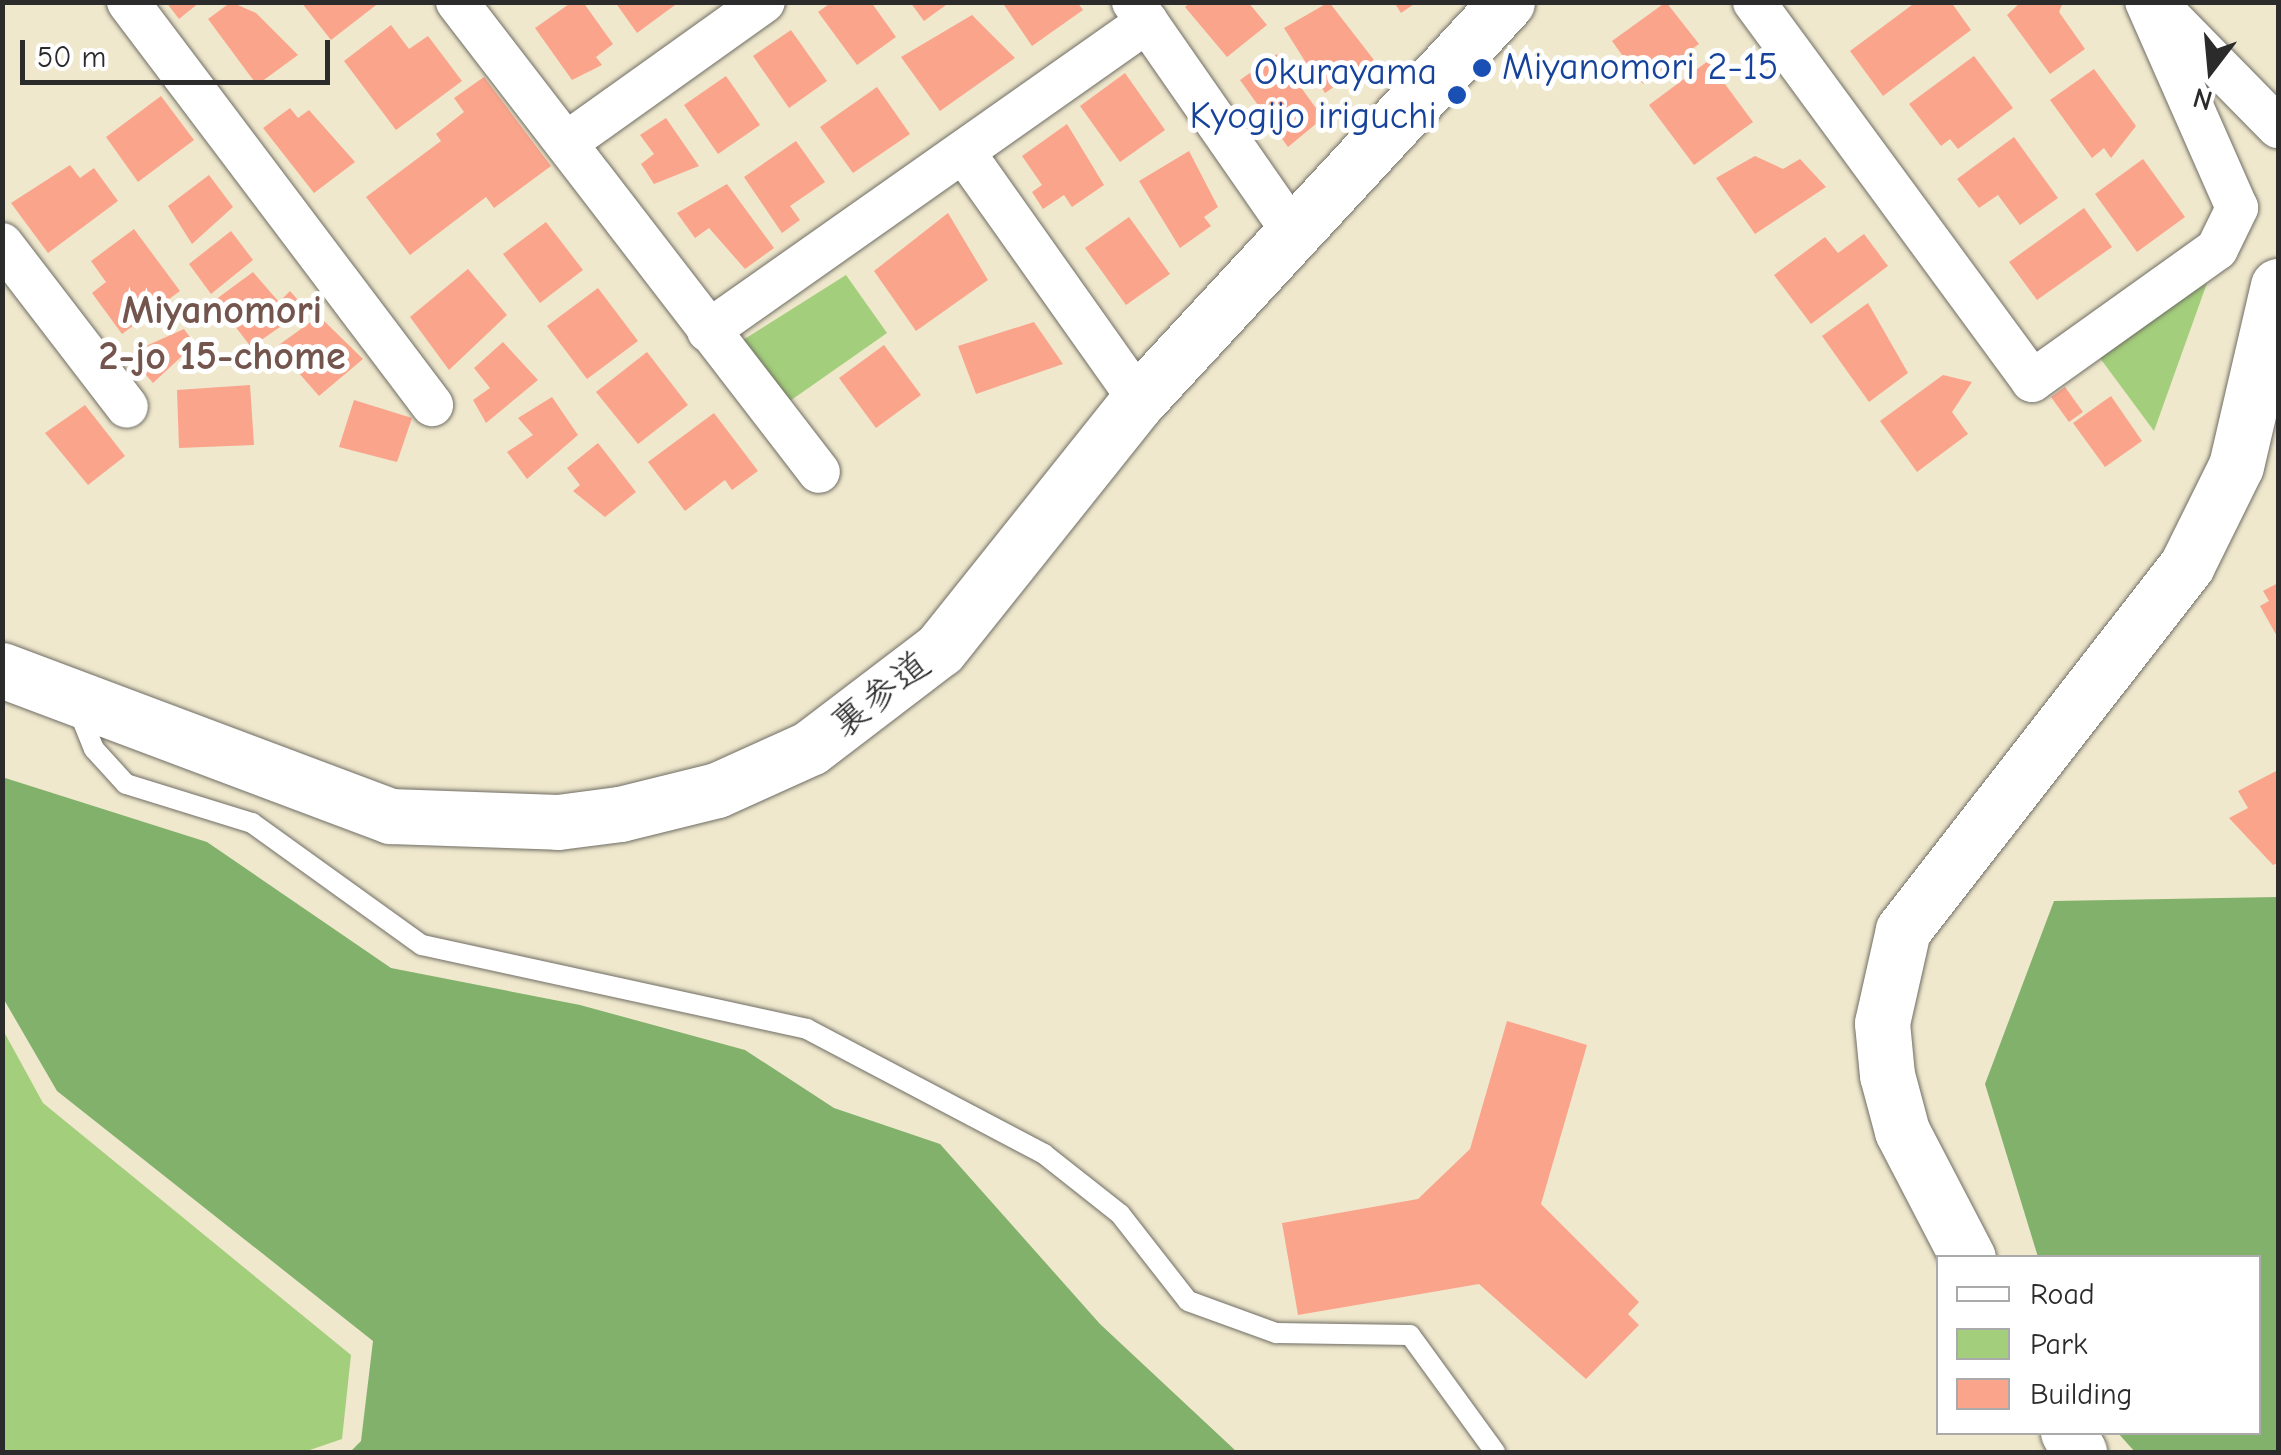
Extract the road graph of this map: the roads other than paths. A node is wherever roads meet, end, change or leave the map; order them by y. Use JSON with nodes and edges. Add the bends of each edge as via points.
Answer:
{"nodes":[{"id":1,"x":128,"y":2,"type":"edge"},
{"id":2,"x":458,"y":2,"type":"edge"},
{"id":3,"x":764,"y":2,"type":"edge"},
{"id":4,"x":1507,"y":2,"type":"edge"},
{"id":5,"x":1754,"y":2,"type":"edge"},
{"id":6,"x":2146,"y":2,"type":"edge"},
{"id":7,"x":2156,"y":2,"type":"edge"},
{"id":8,"x":1140,"y":12,"type":"edge"},
{"id":9,"x":2278,"y":127,"type":"edge"},
{"id":10,"x":566,"y":143,"type":"junction"},
{"id":11,"x":965,"y":154,"type":"junction"},
{"id":12,"x":1291,"y":229,"type":"junction"},
{"id":13,"x":2,"y":244,"type":"edge"},
{"id":14,"x":2278,"y":286,"type":"edge"},
{"id":15,"x":708,"y":332,"type":"junction"},
{"id":16,"x":1139,"y":400,"type":"junction"},
{"id":17,"x":432,"y":405,"type":"dead end"},
{"id":18,"x":127,"y":407,"type":"dead end"},
{"id":19,"x":818,"y":472,"type":"dead end"},
{"id":20,"x":2,"y":670,"type":"edge"},
{"id":21,"x":72,"y":696,"type":"junction"},
{"id":22,"x":1966,"y":1255,"type":"edge"},
{"id":23,"x":1495,"y":1452,"type":"edge"}],
"edges":[{"from":1,"to":17,"type":"street"},
{"from":2,"to":10,"type":"street"},
{"from":3,"to":10,"type":"street"},
{"from":4,"to":12,"type":"street","name":"裏参道"},
{"from":5,"to":6,"type":"street","via":[[2032,381],[2217,250],[2237,208]]},
{"from":7,"to":9,"type":"street"},
{"from":8,"to":11,"type":"street"},
{"from":8,"to":12,"type":"street"},
{"from":10,"to":15,"type":"street"},
{"from":11,"to":15,"type":"street"},
{"from":11,"to":16,"type":"street"},
{"from":12,"to":16,"type":"street","name":"裏参道"},
{"from":13,"to":18,"type":"street"},
{"from":14,"to":22,"type":"street","via":[[2236,466],[2187,565],[1903,930],[1882,1023],[1888,1075],[1902,1131]]},
{"from":15,"to":19,"type":"street"},
{"from":16,"to":21,"type":"street","name":"裏参道","via":[[985,597],[893,693],[810,748],[717,790],[558,822],[390,816]]},
{"from":20,"to":21,"type":"street","name":"裏参道"},
{"from":21,"to":23,"type":"lane","via":[[94,750],[126,784],[252,823],[422,945],[808,1029],[1044,1154],[1120,1214],[1188,1301],[1276,1333],[1410,1335]]}]}
